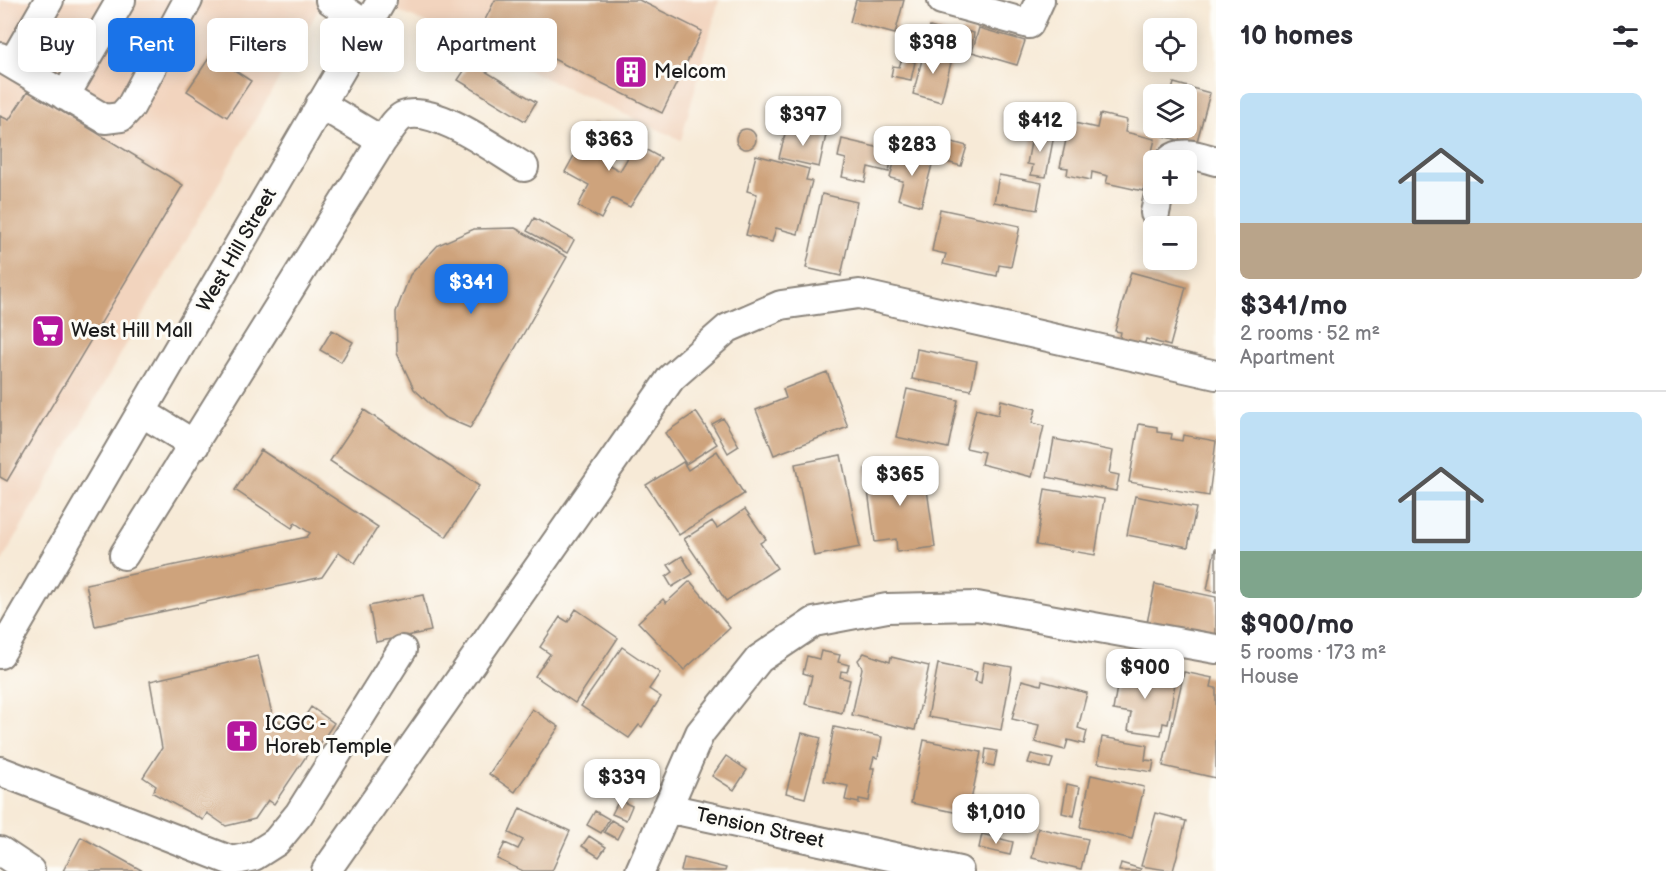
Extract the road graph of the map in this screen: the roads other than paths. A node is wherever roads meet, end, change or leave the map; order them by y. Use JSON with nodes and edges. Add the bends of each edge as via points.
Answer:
{"nodes":[{"id":1,"x":49,"y":0,"type":"edge"},
{"id":2,"x":121,"y":0,"type":"edge"},
{"id":3,"x":188,"y":0,"type":"edge"},
{"id":4,"x":330,"y":0,"type":"edge"},
{"id":5,"x":382,"y":0,"type":"edge"},
{"id":6,"x":942,"y":0,"type":"edge"},
{"id":7,"x":1040,"y":0,"type":"edge"},
{"id":8,"x":356,"y":18,"type":"edge"},
{"id":9,"x":372,"y":18,"type":"edge"},
{"id":10,"x":6,"y":61,"type":"edge"},
{"id":11,"x":339,"y":72,"type":"edge"},
{"id":12,"x":65,"y":96,"type":"junction"},
{"id":13,"x":320,"y":104,"type":"junction"},
{"id":14,"x":382,"y":141,"type":"junction"},
{"id":15,"x":1197,"y":156,"type":"edge"},
{"id":16,"x":1216,"y":161,"type":"edge"},
{"id":17,"x":524,"y":167,"type":"dead end"},
{"id":18,"x":1216,"y":375,"type":"edge"},
{"id":19,"x":143,"y":413,"type":"junction"},
{"id":20,"x":195,"y":445,"type":"junction"},
{"id":21,"x":124,"y":555,"type":"dead end"},
{"id":22,"x":9,"y":616,"type":"edge"},
{"id":23,"x":1216,"y":649,"type":"edge"},
{"id":24,"x":402,"y":650,"type":"dead end"},
{"id":25,"x":0,"y":654,"type":"edge"},
{"id":26,"x":0,"y":771,"type":"edge"},
{"id":27,"x":667,"y":808,"type":"junction"},
{"id":28,"x":0,"y":850,"type":"edge"},
{"id":29,"x":30,"y":871,"type":"edge"},
{"id":30,"x":326,"y":871,"type":"edge"},
{"id":31,"x":640,"y":871,"type":"edge"},
{"id":32,"x":959,"y":871,"type":"edge"}],
"edges":[{"from":1,"to":10,"type":"street"},
{"from":2,"to":12,"type":"street"},
{"from":3,"to":12,"type":"street","via":[[131,106],[121,117],[105,119]]},
{"from":4,"to":8,"type":"street"},
{"from":5,"to":9,"type":"street","name":"West Hill Street"},
{"from":6,"to":7,"type":"street","via":[[1029,24]]},
{"from":10,"to":12,"type":"street"},
{"from":11,"to":13,"type":"street","name":"West Hill Street"},
{"from":13,"to":14,"type":"street"},
{"from":13,"to":19,"type":"street","name":"West Hill Street"},
{"from":14,"to":17,"type":"street","via":[[400,117],[418,112],[447,122]]},
{"from":14,"to":20,"type":"street"},
{"from":15,"to":16,"type":"street"},
{"from":18,"to":30,"type":"street","via":[[859,294],[781,305],[728,328],[671,378]]},
{"from":19,"to":20,"type":"street"},
{"from":19,"to":22,"type":"street","name":"West Hill Street"},
{"from":20,"to":21,"type":"street"},
{"from":22,"to":25,"type":"street","name":"West Hill Street"},
{"from":23,"to":27,"type":"street","via":[[977,606],[887,608],[814,622],[759,659],[700,734]]},
{"from":24,"to":26,"type":"street","via":[[299,814],[276,842],[254,856],[232,861]]},
{"from":27,"to":31,"type":"street"},
{"from":27,"to":32,"type":"street","name":"Tension Street"},
{"from":28,"to":29,"type":"street"}]}
